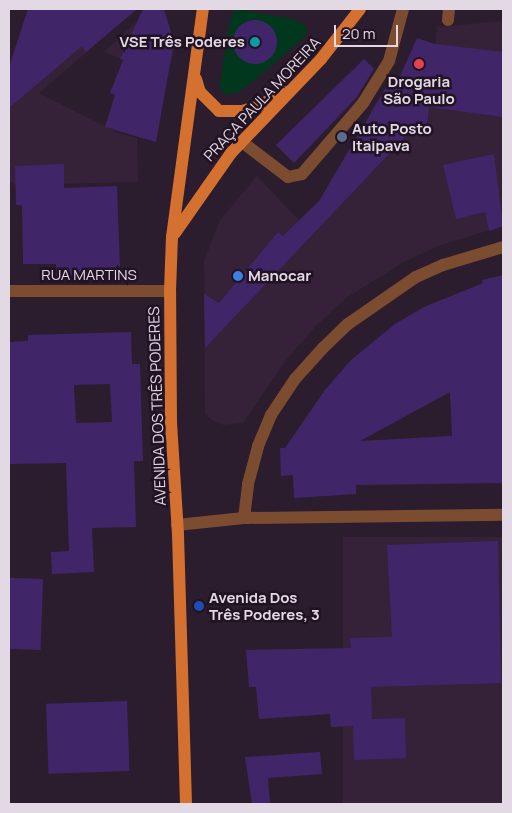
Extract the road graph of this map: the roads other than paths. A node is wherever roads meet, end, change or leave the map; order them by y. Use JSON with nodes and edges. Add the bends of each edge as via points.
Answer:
{"nodes":[{"id":1,"x":204,"y":9,"type":"edge"},
{"id":2,"x":360,"y":9,"type":"edge"},
{"id":3,"x":403,"y":9,"type":"edge"},
{"id":4,"x":195,"y":76,"type":"junction"},
{"id":5,"x":296,"y":86,"type":"junction"},
{"id":6,"x":242,"y":142,"type":"junction"},
{"id":7,"x":172,"y":237,"type":"junction"},
{"id":8,"x":503,"y":247,"type":"edge"},
{"id":9,"x":9,"y":291,"type":"edge"},
{"id":10,"x":170,"y":291,"type":"junction"},
{"id":11,"x":503,"y":515,"type":"edge"},
{"id":12,"x":244,"y":518,"type":"junction"},
{"id":13,"x":177,"y":525,"type":"junction"},
{"id":14,"x":186,"y":804,"type":"edge"}],
"edges":[{"from":1,"to":4,"type":"main road","name":"AVENIDA DOS TRÊS PODERES"},
{"from":2,"to":5,"type":"main road","name":"PRAÇA PAULA MOREIRA","via":[[331,49]]},
{"from":3,"to":6,"type":"street","via":[[389,61],[363,103],[302,174],[288,177],[282,174]]},
{"from":4,"to":5,"type":"main road","via":[[200,92],[219,111],[242,111],[259,106]]},
{"from":4,"to":7,"type":"main road","name":"AVENIDA DOS TRÊS PODERES"},
{"from":5,"to":6,"type":"main road","name":"PRAÇA PAULA MOREIRA"},
{"from":6,"to":7,"type":"main road","name":"PRAÇA PAULA MOREIRA","via":[[212,177]]},
{"from":7,"to":10,"type":"main road","name":"AVENIDA DOS TRÊS PODERES"},
{"from":8,"to":12,"type":"street","via":[[443,265],[416,277],[348,324],[323,348],[295,378],[271,416],[258,446]]},
{"from":9,"to":10,"type":"street","name":"RUA MARTINS"},
{"from":10,"to":13,"type":"main road","name":"AVENIDA DOS TRÊS PODERES","via":[[171,423]]},
{"from":11,"to":12,"type":"street"},
{"from":12,"to":13,"type":"street"},
{"from":13,"to":14,"type":"main road","name":"AVENIDA DOS TRÊS PODERES"}]}
